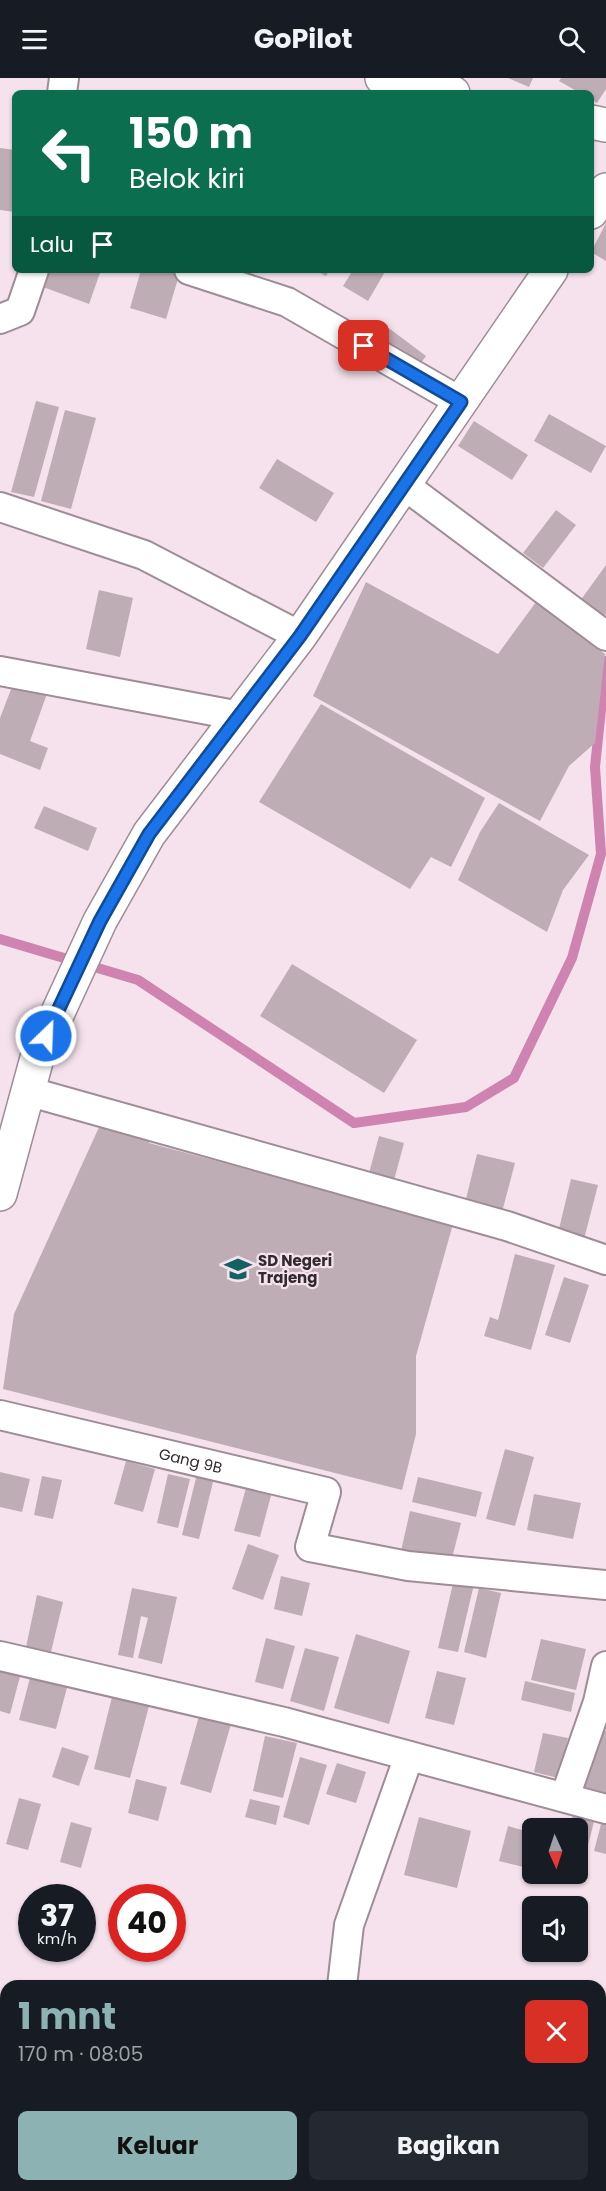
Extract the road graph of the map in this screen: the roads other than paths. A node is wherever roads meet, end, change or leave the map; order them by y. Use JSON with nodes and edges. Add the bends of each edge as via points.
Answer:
{"nodes":[{"id":1,"x":382,"y":78,"type":"edge"},
{"id":2,"x":439,"y":90,"type":"edge"},
{"id":3,"x":606,"y":190,"type":"edge"},
{"id":4,"x":594,"y":208,"type":"edge"},
{"id":5,"x":33,"y":273,"type":"edge"},
{"id":6,"x":198,"y":273,"type":"edge"},
{"id":7,"x":549,"y":273,"type":"edge"},
{"id":8,"x":0,"y":319,"type":"edge"},
{"id":9,"x":461,"y":402,"type":"junction"},
{"id":10,"x":404,"y":485,"type":"junction"},
{"id":11,"x":0,"y":507,"type":"edge"},
{"id":12,"x":300,"y":636,"type":"junction"},
{"id":13,"x":606,"y":636,"type":"edge"},
{"id":14,"x":0,"y":671,"type":"edge"},
{"id":15,"x":240,"y":716,"type":"junction"},
{"id":16,"x":27,"y":1091,"type":"junction"},
{"id":17,"x":6,"y":1153,"type":"edge"},
{"id":18,"x":0,"y":1194,"type":"edge"},
{"id":19,"x":606,"y":1260,"type":"edge"},
{"id":20,"x":0,"y":1415,"type":"edge"},
{"id":21,"x":606,"y":1585,"type":"edge"},
{"id":22,"x":0,"y":1656,"type":"edge"},
{"id":23,"x":606,"y":1665,"type":"edge"},
{"id":24,"x":409,"y":1756,"type":"junction"},
{"id":25,"x":565,"y":1797,"type":"junction"},
{"id":26,"x":606,"y":1809,"type":"edge"},
{"id":27,"x":343,"y":1980,"type":"edge"}],
"edges":[{"from":1,"to":2,"type":"street"},
{"from":3,"to":4,"type":"street"},
{"from":5,"to":8,"type":"street","via":[[20,311]]},
{"from":6,"to":9,"type":"street","via":[[287,302]]},
{"from":7,"to":9,"type":"street"},
{"from":9,"to":10,"type":"street"},
{"from":10,"to":12,"type":"street"},
{"from":10,"to":13,"type":"street"},
{"from":11,"to":12,"type":"street","via":[[144,555]]},
{"from":12,"to":15,"type":"street"},
{"from":14,"to":15,"type":"street"},
{"from":15,"to":16,"type":"street","via":[[149,834],[100,921],[37,1058]]},
{"from":16,"to":17,"type":"street"},
{"from":16,"to":19,"type":"street","via":[[507,1226]]},
{"from":17,"to":18,"type":"street"},
{"from":20,"to":21,"type":"street","name":"Gang 9B","via":[[326,1492],[310,1547],[408,1566]]},
{"from":22,"to":24,"type":"street","via":[[284,1722]]},
{"from":23,"to":25,"type":"street"},
{"from":24,"to":25,"type":"street"},
{"from":24,"to":27,"type":"street","via":[[349,1925]]},
{"from":25,"to":26,"type":"street"}]}
